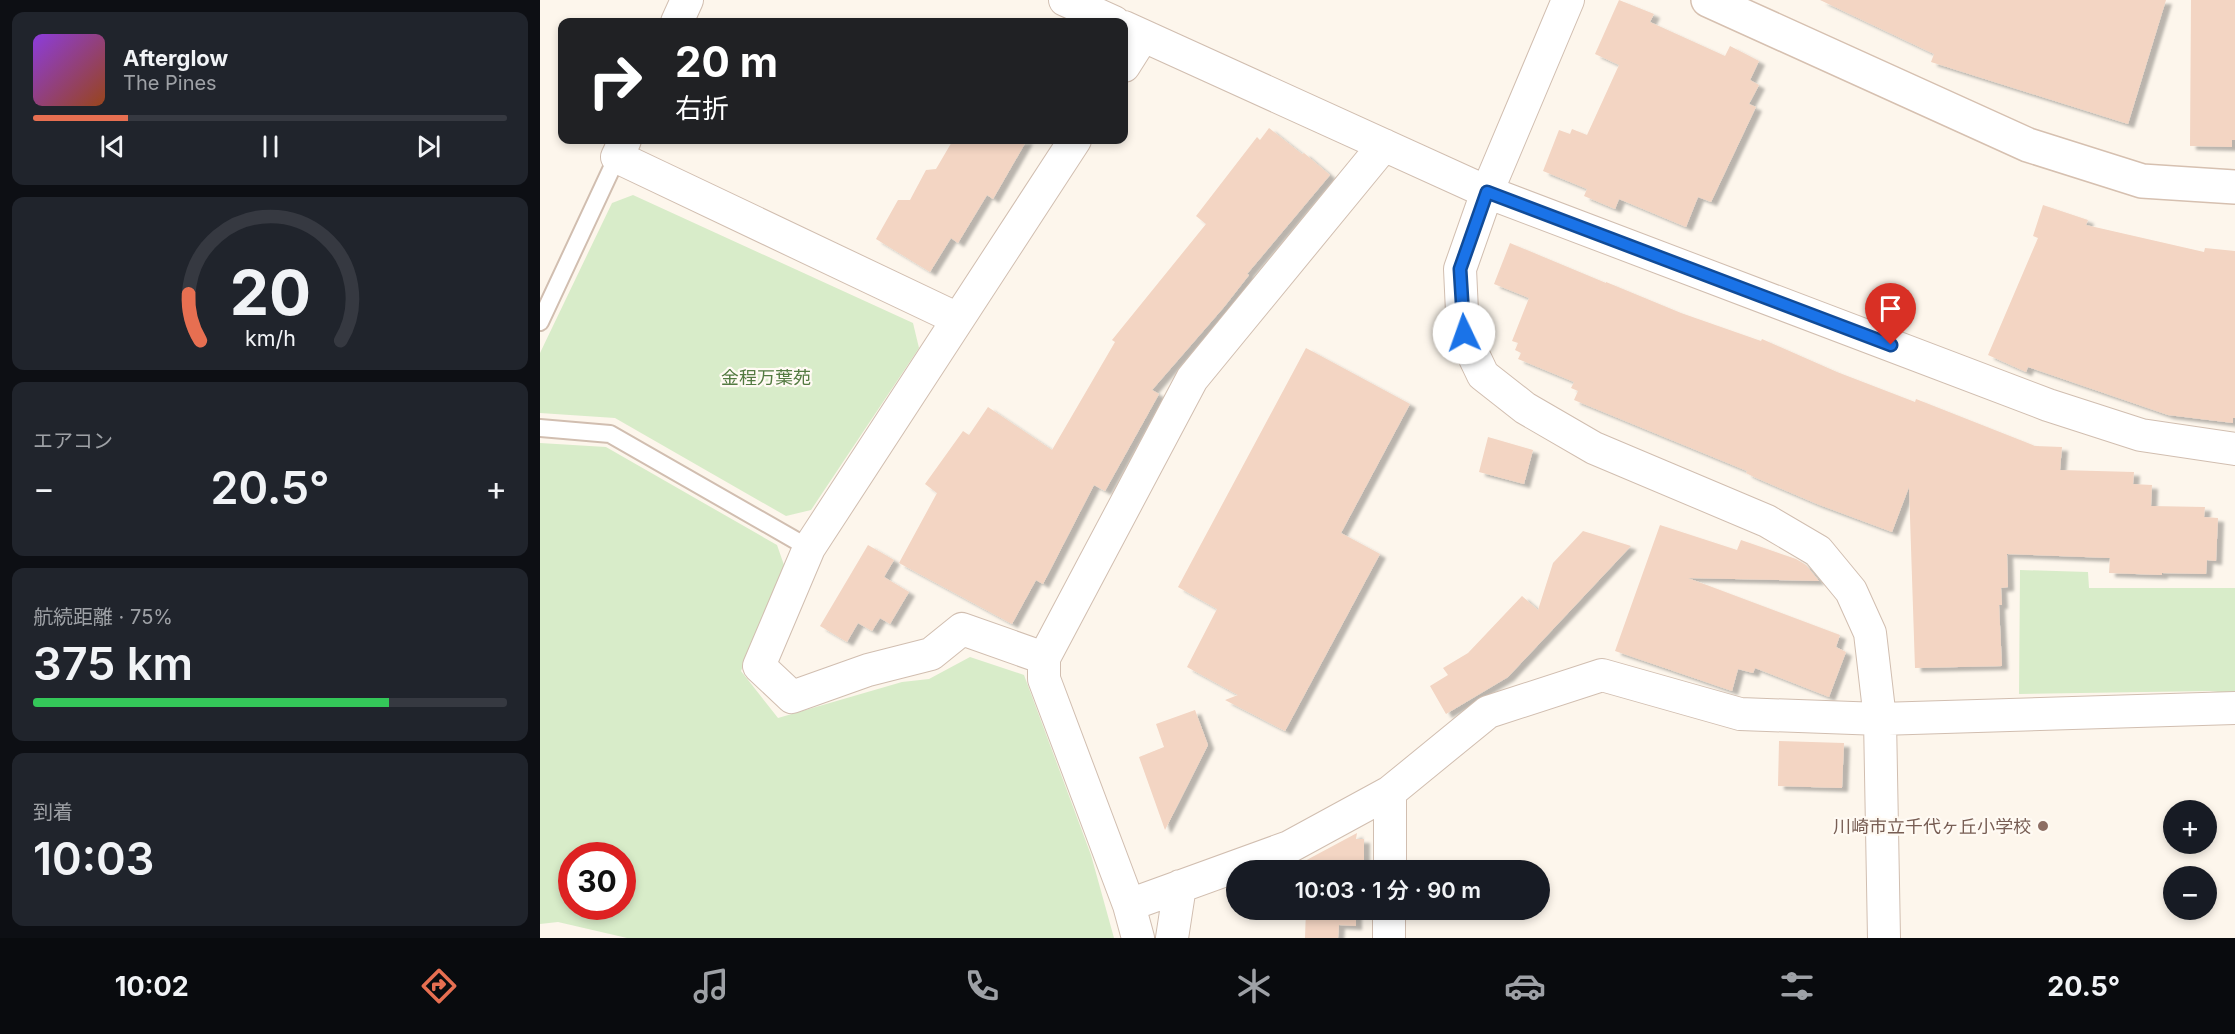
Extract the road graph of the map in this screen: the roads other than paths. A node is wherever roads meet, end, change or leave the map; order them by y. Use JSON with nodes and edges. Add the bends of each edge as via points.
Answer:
{"nodes":[{"id":1,"x":687,"y":0,"type":"edge"},
{"id":2,"x":1065,"y":0,"type":"edge"},
{"id":3,"x":1568,"y":0,"type":"edge"},
{"id":4,"x":1708,"y":0,"type":"edge"},
{"id":5,"x":679,"y":18,"type":"edge"},
{"id":6,"x":1105,"y":18,"type":"edge"},
{"id":7,"x":1133,"y":31,"type":"edge"},
{"id":8,"x":1128,"y":50,"type":"edge"},
{"id":9,"x":1072,"y":144,"type":"edge"},
{"id":10,"x":1384,"y":146,"type":"junction"},
{"id":11,"x":621,"y":148,"type":"edge"},
{"id":12,"x":2235,"y":187,"type":"edge"},
{"id":13,"x":1487,"y":192,"type":"junction"},
{"id":14,"x":958,"y":319,"type":"junction"},
{"id":15,"x":540,"y":322,"type":"edge"},
{"id":16,"x":540,"y":428,"type":"edge"},
{"id":17,"x":2235,"y":449,"type":"edge"},
{"id":18,"x":809,"y":548,"type":"junction"},
{"id":19,"x":1044,"y":658,"type":"junction"},
{"id":20,"x":2235,"y":708,"type":"edge"},
{"id":21,"x":1880,"y":719,"type":"junction"},
{"id":22,"x":1390,"y":792,"type":"junction"},
{"id":23,"x":1390,"y":860,"type":"edge"},
{"id":24,"x":1180,"y":886,"type":"junction"},
{"id":25,"x":1129,"y":905,"type":"junction"},
{"id":26,"x":1389,"y":920,"type":"edge"},
{"id":27,"x":1138,"y":938,"type":"edge"},
{"id":28,"x":1172,"y":938,"type":"edge"},
{"id":29,"x":1389,"y":938,"type":"edge"},
{"id":30,"x":1884,"y":938,"type":"edge"}],
"edges":[{"from":1,"to":5,"type":"street"},
{"from":2,"to":6,"type":"street"},
{"from":3,"to":13,"type":"street"},
{"from":4,"to":12,"type":"street","via":[[2028,146],[2142,181]]},
{"from":7,"to":8,"type":"street"},
{"from":7,"to":10,"type":"street"},
{"from":9,"to":14,"type":"street"},
{"from":10,"to":13,"type":"street"},
{"from":10,"to":19,"type":"street","via":[[1192,379]]},
{"from":11,"to":14,"type":"street"},
{"from":11,"to":15,"type":"lane"},
{"from":13,"to":17,"type":"street","via":[[2048,405],[2141,435]]},
{"from":13,"to":21,"type":"street","via":[[1460,269],[1464,333],[1483,375],[1525,408],[1594,448],[1767,520],[1818,551],[1851,591],[1870,633]]},
{"from":14,"to":18,"type":"street"},
{"from":16,"to":18,"type":"lane","via":[[610,434]]},
{"from":18,"to":19,"type":"street","via":[[759,666],[792,697],[868,670],[931,654],[962,629]]},
{"from":19,"to":25,"type":"street","via":[[1044,679]]},
{"from":20,"to":21,"type":"street"},
{"from":21,"to":22,"type":"street","via":[[1740,714],[1602,675],[1488,712]]},
{"from":21,"to":30,"type":"street"},
{"from":22,"to":23,"type":"street"},
{"from":22,"to":24,"type":"street","via":[[1289,847]]},
{"from":24,"to":25,"type":"street"},
{"from":24,"to":28,"type":"street"},
{"from":25,"to":27,"type":"street"},
{"from":26,"to":29,"type":"street"}]}
